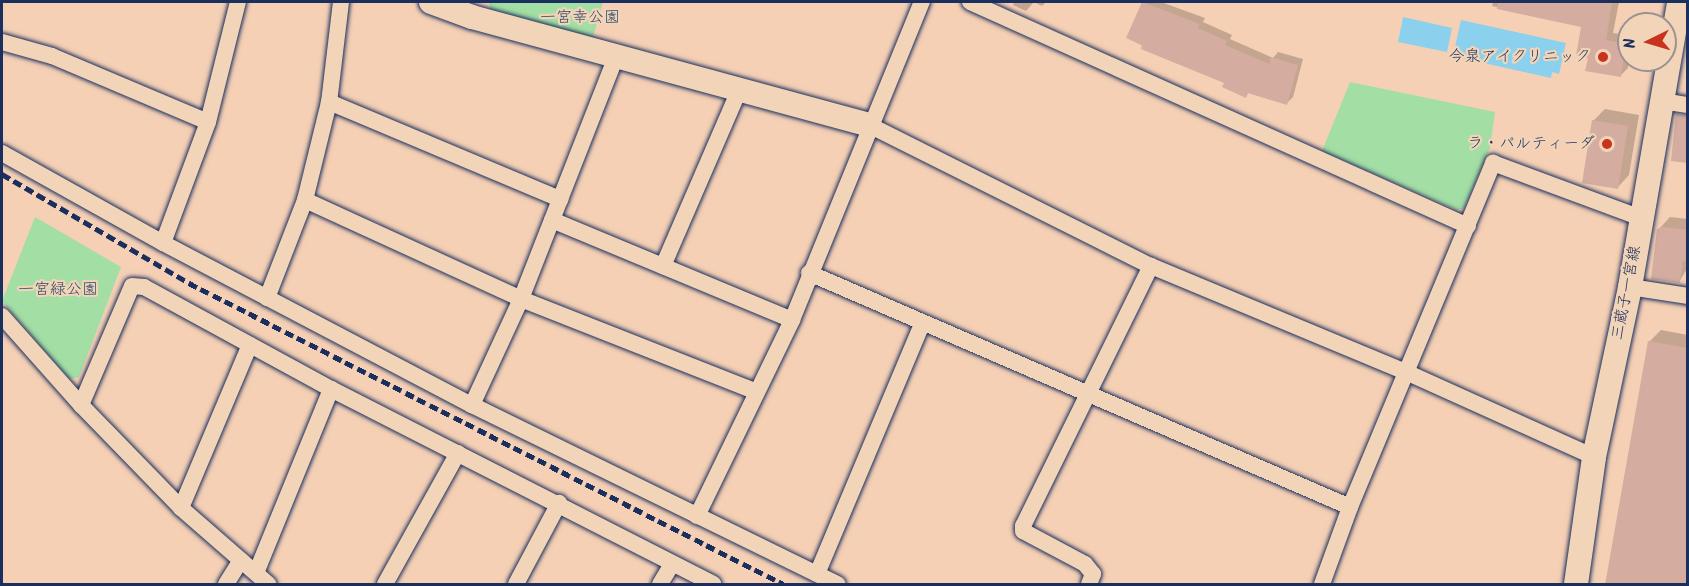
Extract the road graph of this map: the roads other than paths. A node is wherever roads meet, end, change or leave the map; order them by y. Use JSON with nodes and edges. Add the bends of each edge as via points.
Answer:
{"nodes":[{"id":1,"x":238,"y":2,"type":"edge"},
{"id":2,"x":341,"y":2,"type":"edge"},
{"id":3,"x":431,"y":2,"type":"edge"},
{"id":4,"x":922,"y":2,"type":"edge"},
{"id":5,"x":970,"y":2,"type":"edge"},
{"id":6,"x":1679,"y":2,"type":"edge"},
{"id":7,"x":475,"y":9,"type":"edge"},
{"id":8,"x":2,"y":42,"type":"edge"},
{"id":9,"x":616,"y":56,"type":"junction"},
{"id":10,"x":739,"y":90,"type":"junction"},
{"id":11,"x":1662,"y":101,"type":"junction"},
{"id":12,"x":329,"y":102,"type":"junction"},
{"id":13,"x":1688,"y":105,"type":"edge"},
{"id":14,"x":208,"y":122,"type":"junction"},
{"id":15,"x":869,"y":125,"type":"junction"},
{"id":16,"x":2,"y":153,"type":"edge"},
{"id":17,"x":305,"y":200,"type":"junction"},
{"id":18,"x":560,"y":200,"type":"junction"},
{"id":19,"x":1641,"y":218,"type":"junction"},
{"id":20,"x":552,"y":220,"type":"junction"},
{"id":21,"x":1468,"y":226,"type":"junction"},
{"id":22,"x":163,"y":243,"type":"junction"},
{"id":23,"x":663,"y":266,"type":"junction"},
{"id":24,"x":1151,"y":266,"type":"junction"},
{"id":25,"x":809,"y":273,"type":"junction"},
{"id":26,"x":1630,"y":287,"type":"junction"},
{"id":27,"x":1688,"y":296,"type":"edge"},
{"id":28,"x":267,"y":298,"type":"junction"},
{"id":29,"x":521,"y":299,"type":"junction"},
{"id":30,"x":2,"y":316,"type":"edge"},
{"id":31,"x":792,"y":320,"type":"junction"},
{"id":32,"x":922,"y":324,"type":"junction"},
{"id":33,"x":250,"y":345,"type":"junction"},
{"id":34,"x":1406,"y":372,"type":"junction"},
{"id":35,"x":331,"y":390,"type":"junction"},
{"id":36,"x":755,"y":391,"type":"junction"},
{"id":37,"x":1087,"y":394,"type":"junction"},
{"id":38,"x":81,"y":405,"type":"junction"},
{"id":39,"x":472,"y":405,"type":"junction"},
{"id":40,"x":458,"y":453,"type":"junction"},
{"id":41,"x":1594,"y":457,"type":"junction"},
{"id":42,"x":559,"y":503,"type":"junction"},
{"id":43,"x":1350,"y":507,"type":"junction"},
{"id":44,"x":181,"y":508,"type":"junction"},
{"id":45,"x":697,"y":516,"type":"junction"},
{"id":46,"x":241,"y":560,"type":"junction"},
{"id":47,"x":672,"y":564,"type":"junction"},
{"id":48,"x":818,"y":574,"type":"junction"},
{"id":49,"x":262,"y":579,"type":"edge"},
{"id":50,"x":226,"y":585,"type":"edge"},
{"id":51,"x":386,"y":585,"type":"edge"},
{"id":52,"x":516,"y":585,"type":"edge"},
{"id":53,"x":660,"y":585,"type":"edge"},
{"id":54,"x":712,"y":585,"type":"edge"},
{"id":55,"x":838,"y":585,"type":"edge"},
{"id":56,"x":1089,"y":585,"type":"edge"},
{"id":57,"x":1322,"y":585,"type":"edge"},
{"id":58,"x":1576,"y":585,"type":"edge"}],
"edges":[{"from":1,"to":14,"type":"street"},
{"from":2,"to":12,"type":"street"},
{"from":3,"to":7,"type":"main road"},
{"from":4,"to":15,"type":"street"},
{"from":5,"to":21,"type":"street"},
{"from":6,"to":11,"type":"main road","name":"三蔵子一宮線"},
{"from":7,"to":9,"type":"main road"},
{"from":8,"to":14,"type":"street","via":[[52,56]]},
{"from":9,"to":10,"type":"main road"},
{"from":9,"to":18,"type":"street"},
{"from":10,"to":15,"type":"main road"},
{"from":10,"to":23,"type":"street"},
{"from":11,"to":13,"type":"street"},
{"from":11,"to":19,"type":"main road","name":"三蔵子一宮線"},
{"from":12,"to":17,"type":"street"},
{"from":12,"to":18,"type":"street"},
{"from":14,"to":22,"type":"street"},
{"from":15,"to":24,"type":"street"},
{"from":15,"to":25,"type":"street"},
{"from":16,"to":22,"type":"street"},
{"from":17,"to":28,"type":"street"},
{"from":17,"to":29,"type":"street"},
{"from":18,"to":20,"type":"street"},
{"from":19,"to":21,"type":"street","via":[[1493,163]]},
{"from":19,"to":26,"type":"main road","name":"三蔵子一宮線"},
{"from":20,"to":23,"type":"street"},
{"from":20,"to":29,"type":"street"},
{"from":21,"to":34,"type":"street"},
{"from":22,"to":28,"type":"street"},
{"from":23,"to":31,"type":"street"},
{"from":24,"to":34,"type":"street"},
{"from":24,"to":37,"type":"street"},
{"from":25,"to":31,"type":"street"},
{"from":25,"to":32,"type":"street"},
{"from":26,"to":27,"type":"street"},
{"from":26,"to":41,"type":"main road","name":"三蔵子一宮線"},
{"from":28,"to":39,"type":"street"},
{"from":29,"to":36,"type":"street"},
{"from":29,"to":39,"type":"street"},
{"from":30,"to":38,"type":"street"},
{"from":31,"to":36,"type":"street"},
{"from":32,"to":37,"type":"street"},
{"from":32,"to":48,"type":"street"},
{"from":33,"to":35,"type":"street"},
{"from":33,"to":38,"type":"street","via":[[144,287],[132,286]]},
{"from":33,"to":44,"type":"street"},
{"from":34,"to":41,"type":"street"},
{"from":34,"to":43,"type":"street"},
{"from":35,"to":40,"type":"street"},
{"from":35,"to":49,"type":"street"},
{"from":36,"to":45,"type":"street"},
{"from":37,"to":43,"type":"street"},
{"from":37,"to":56,"type":"street","via":[[1023,531],[1085,564],[1093,573]]},
{"from":38,"to":44,"type":"street"},
{"from":39,"to":45,"type":"street"},
{"from":40,"to":42,"type":"street"},
{"from":40,"to":51,"type":"street"},
{"from":41,"to":58,"type":"main road","name":"三蔵子一宮線"},
{"from":42,"to":47,"type":"street"},
{"from":42,"to":52,"type":"street"},
{"from":43,"to":57,"type":"street"},
{"from":44,"to":46,"type":"street"},
{"from":45,"to":48,"type":"street"},
{"from":46,"to":49,"type":"street"},
{"from":46,"to":50,"type":"street"},
{"from":47,"to":53,"type":"street"},
{"from":47,"to":54,"type":"street"},
{"from":48,"to":55,"type":"street"}]}
